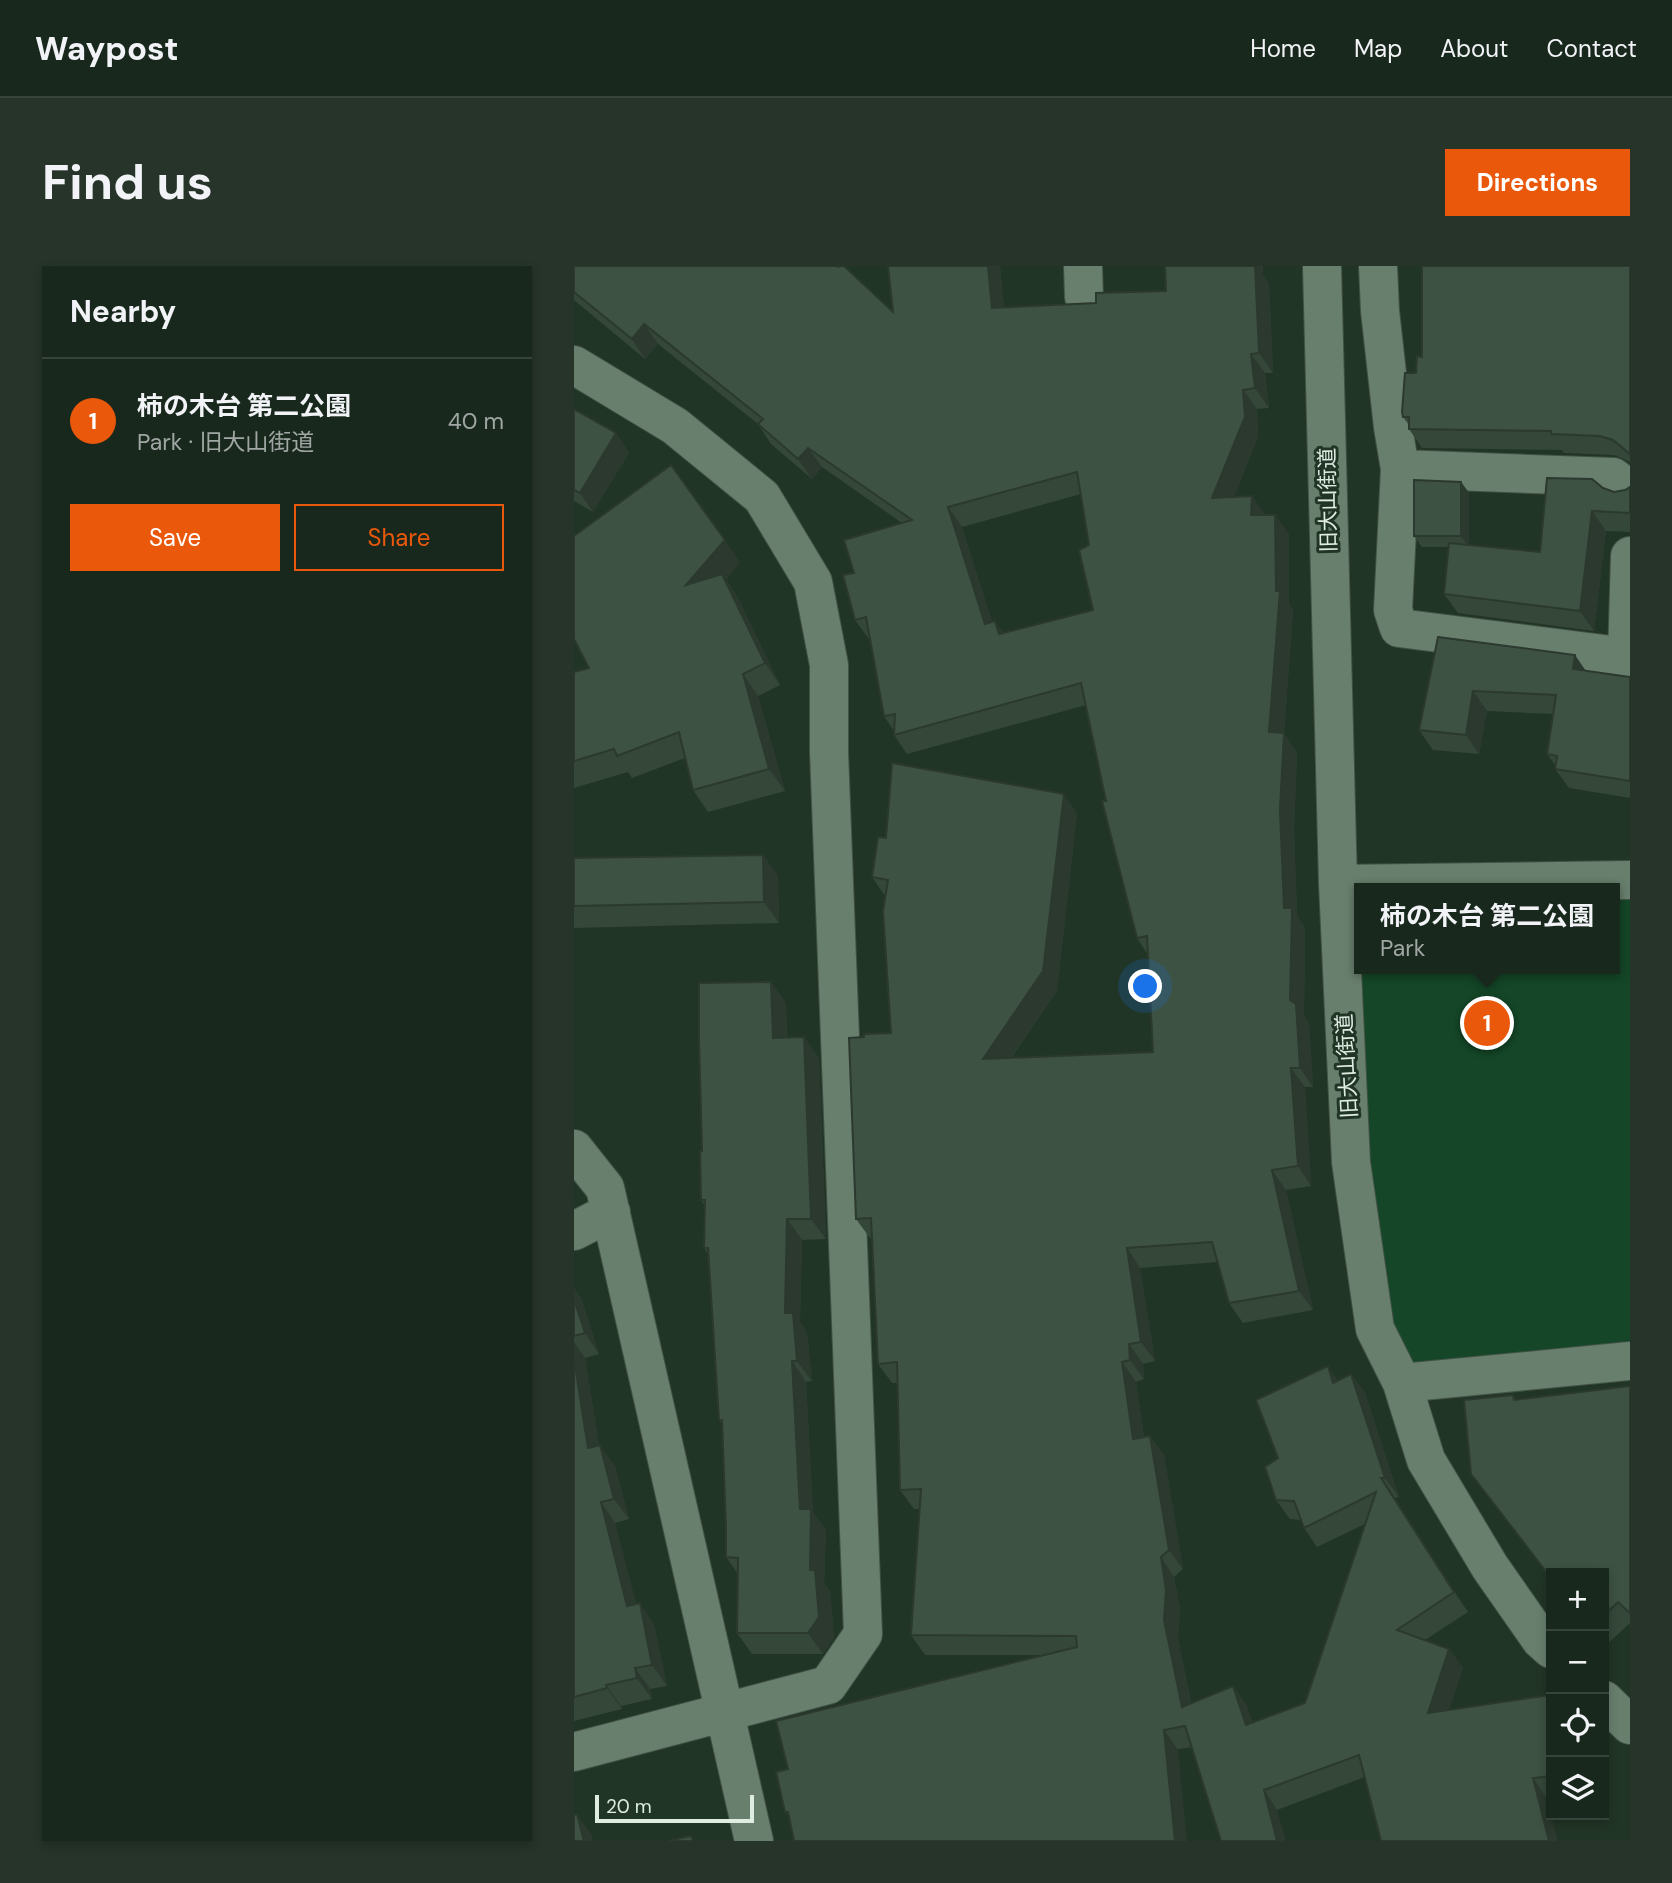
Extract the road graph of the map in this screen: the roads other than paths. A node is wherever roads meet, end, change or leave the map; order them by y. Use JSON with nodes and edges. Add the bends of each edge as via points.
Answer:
{"nodes":[{"id":1,"x":1321,"y":266,"type":"edge"},
{"id":2,"x":1378,"y":266,"type":"edge"},
{"id":3,"x":574,"y":365,"type":"edge"},
{"id":4,"x":1400,"y":469,"type":"junction"},
{"id":5,"x":1630,"y":490,"type":"edge"},
{"id":6,"x":1630,"y":556,"type":"edge"},
{"id":7,"x":1630,"y":880,"type":"edge"},
{"id":8,"x":1411,"y":883,"type":"edge"},
{"id":9,"x":1338,"y":884,"type":"junction"},
{"id":10,"x":1354,"y":884,"type":"edge"},
{"id":11,"x":574,"y":1149,"type":"edge"},
{"id":12,"x":611,"y":1212,"type":"junction"},
{"id":13,"x":574,"y":1231,"type":"edge"},
{"id":14,"x":1630,"y":1361,"type":"edge"},
{"id":15,"x":1402,"y":1383,"type":"junction"},
{"id":16,"x":1546,"y":1645,"type":"edge"},
{"id":17,"x":1609,"y":1705,"type":"edge"},
{"id":18,"x":726,"y":1712,"type":"junction"},
{"id":19,"x":1630,"y":1725,"type":"edge"},
{"id":20,"x":574,"y":1752,"type":"edge"},
{"id":21,"x":754,"y":1841,"type":"edge"}],
"edges":[{"from":1,"to":9,"type":"street","name":"旧大山街道"},
{"from":2,"to":4,"type":"street"},
{"from":3,"to":18,"type":"street","via":[[675,426],[762,497],[813,582],[830,665],[829,751],[863,1634],[828,1685]]},
{"from":4,"to":5,"type":"street","via":[[1613,477]]},
{"from":4,"to":6,"type":"street","via":[[1393,610],[1399,628],[1627,657]]},
{"from":7,"to":8,"type":"street"},
{"from":9,"to":10,"type":"street"},
{"from":9,"to":15,"type":"street","name":"旧大山街道","via":[[1352,1162],[1375,1329]]},
{"from":11,"to":12,"type":"street","via":[[605,1188]]},
{"from":12,"to":13,"type":"street"},
{"from":12,"to":18,"type":"street"},
{"from":14,"to":15,"type":"street"},
{"from":15,"to":16,"type":"street","name":"旧大山街道","via":[[1426,1460],[1490,1567]]},
{"from":17,"to":19,"type":"street"},
{"from":18,"to":20,"type":"street"},
{"from":18,"to":21,"type":"street"}]}
